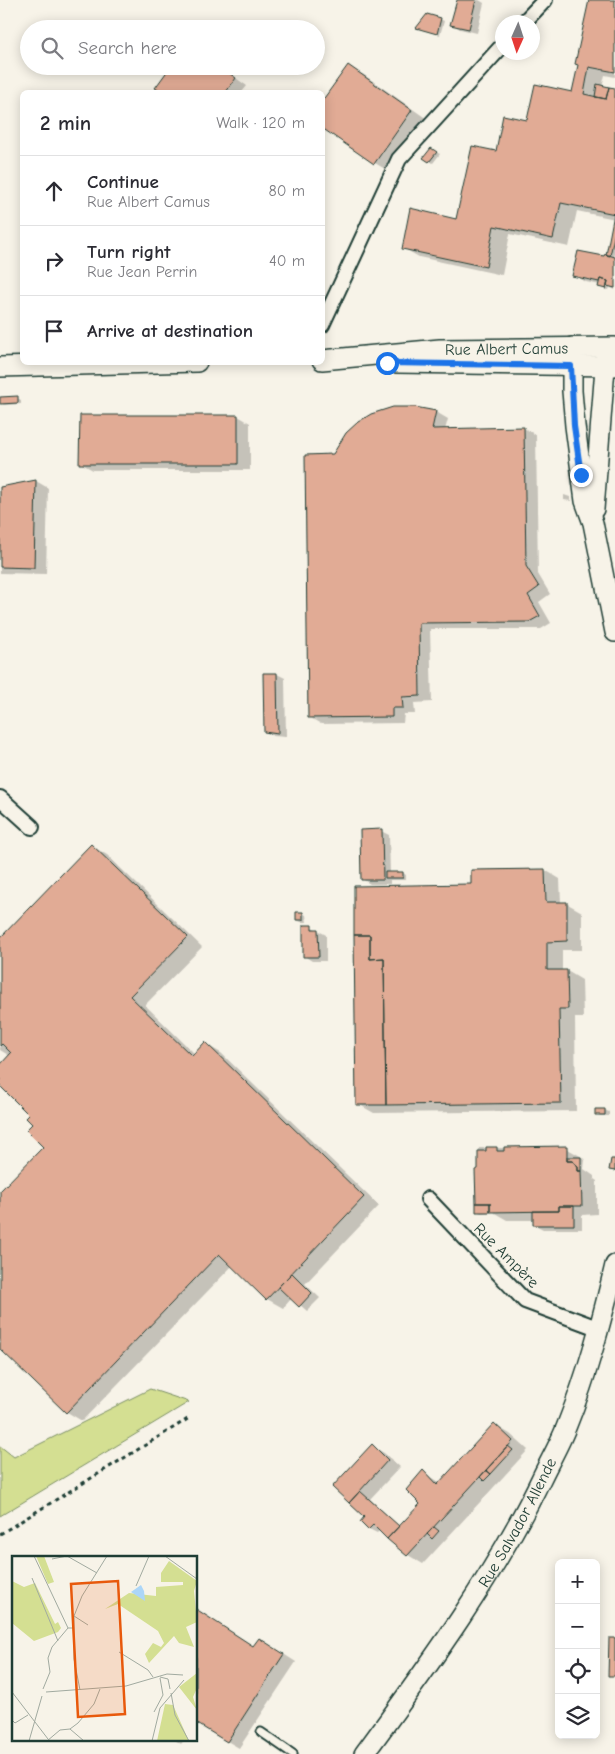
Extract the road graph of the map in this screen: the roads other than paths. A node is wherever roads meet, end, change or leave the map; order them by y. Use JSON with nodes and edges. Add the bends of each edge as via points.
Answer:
{"nodes":[{"id":1,"x":545,"y":0,"type":"edge"},
{"id":2,"x":531,"y":15,"type":"edge"},
{"id":3,"x":495,"y":54,"type":"edge"},
{"id":4,"x":325,"y":319,"type":"edge"},
{"id":5,"x":572,"y":347,"type":"junction"},
{"id":6,"x":611,"y":347,"type":"edge"},
{"id":7,"x":330,"y":359,"type":"edge"},
{"id":8,"x":79,"y":365,"type":"edge"},
{"id":9,"x":571,"y":366,"type":"junction"},
{"id":10,"x":611,"y":366,"type":"edge"},
{"id":11,"x":0,"y":367,"type":"edge"},
{"id":12,"x":593,"y":523,"type":"junction"},
{"id":13,"x":615,"y":632,"type":"edge"},
{"id":14,"x":0,"y":798,"type":"edge"},
{"id":15,"x":32,"y":827,"type":"dead end"},
{"id":16,"x":428,"y":1199,"type":"dead end"},
{"id":17,"x":615,"y":1265,"type":"edge"},
{"id":18,"x":600,"y":1329,"type":"junction"},
{"id":19,"x":261,"y":1732,"type":"dead end"},
{"id":20,"x":293,"y":1754,"type":"edge"},
{"id":21,"x":364,"y":1754,"type":"edge"}],
"edges":[{"from":1,"to":2,"type":"street"},
{"from":3,"to":4,"type":"street","via":[[399,159]]},
{"from":5,"to":6,"type":"street","name":"Rue Albert Camus"},
{"from":5,"to":7,"type":"street","name":"Rue Albert Camus","via":[[440,349]]},
{"from":5,"to":9,"type":"street"},
{"from":6,"to":10,"type":"street"},
{"from":7,"to":9,"type":"street","name":"Rue Albert Camus","via":[[415,364]]},
{"from":8,"to":11,"type":"street"},
{"from":9,"to":10,"type":"street","name":"Rue Albert Camus"},
{"from":9,"to":12,"type":"street","via":[[574,426],[585,501]]},
{"from":10,"to":12,"type":"street"},
{"from":12,"to":13,"type":"street"},
{"from":14,"to":15,"type":"street"},
{"from":16,"to":18,"type":"street","name":"Rue Ampère","via":[[525,1301]]},
{"from":17,"to":18,"type":"street","name":"Rue Salvador Allende"},
{"from":18,"to":21,"type":"street","name":"Rue Salvador Allende","via":[[567,1426],[525,1512],[485,1582]]},
{"from":19,"to":20,"type":"lane"}]}
